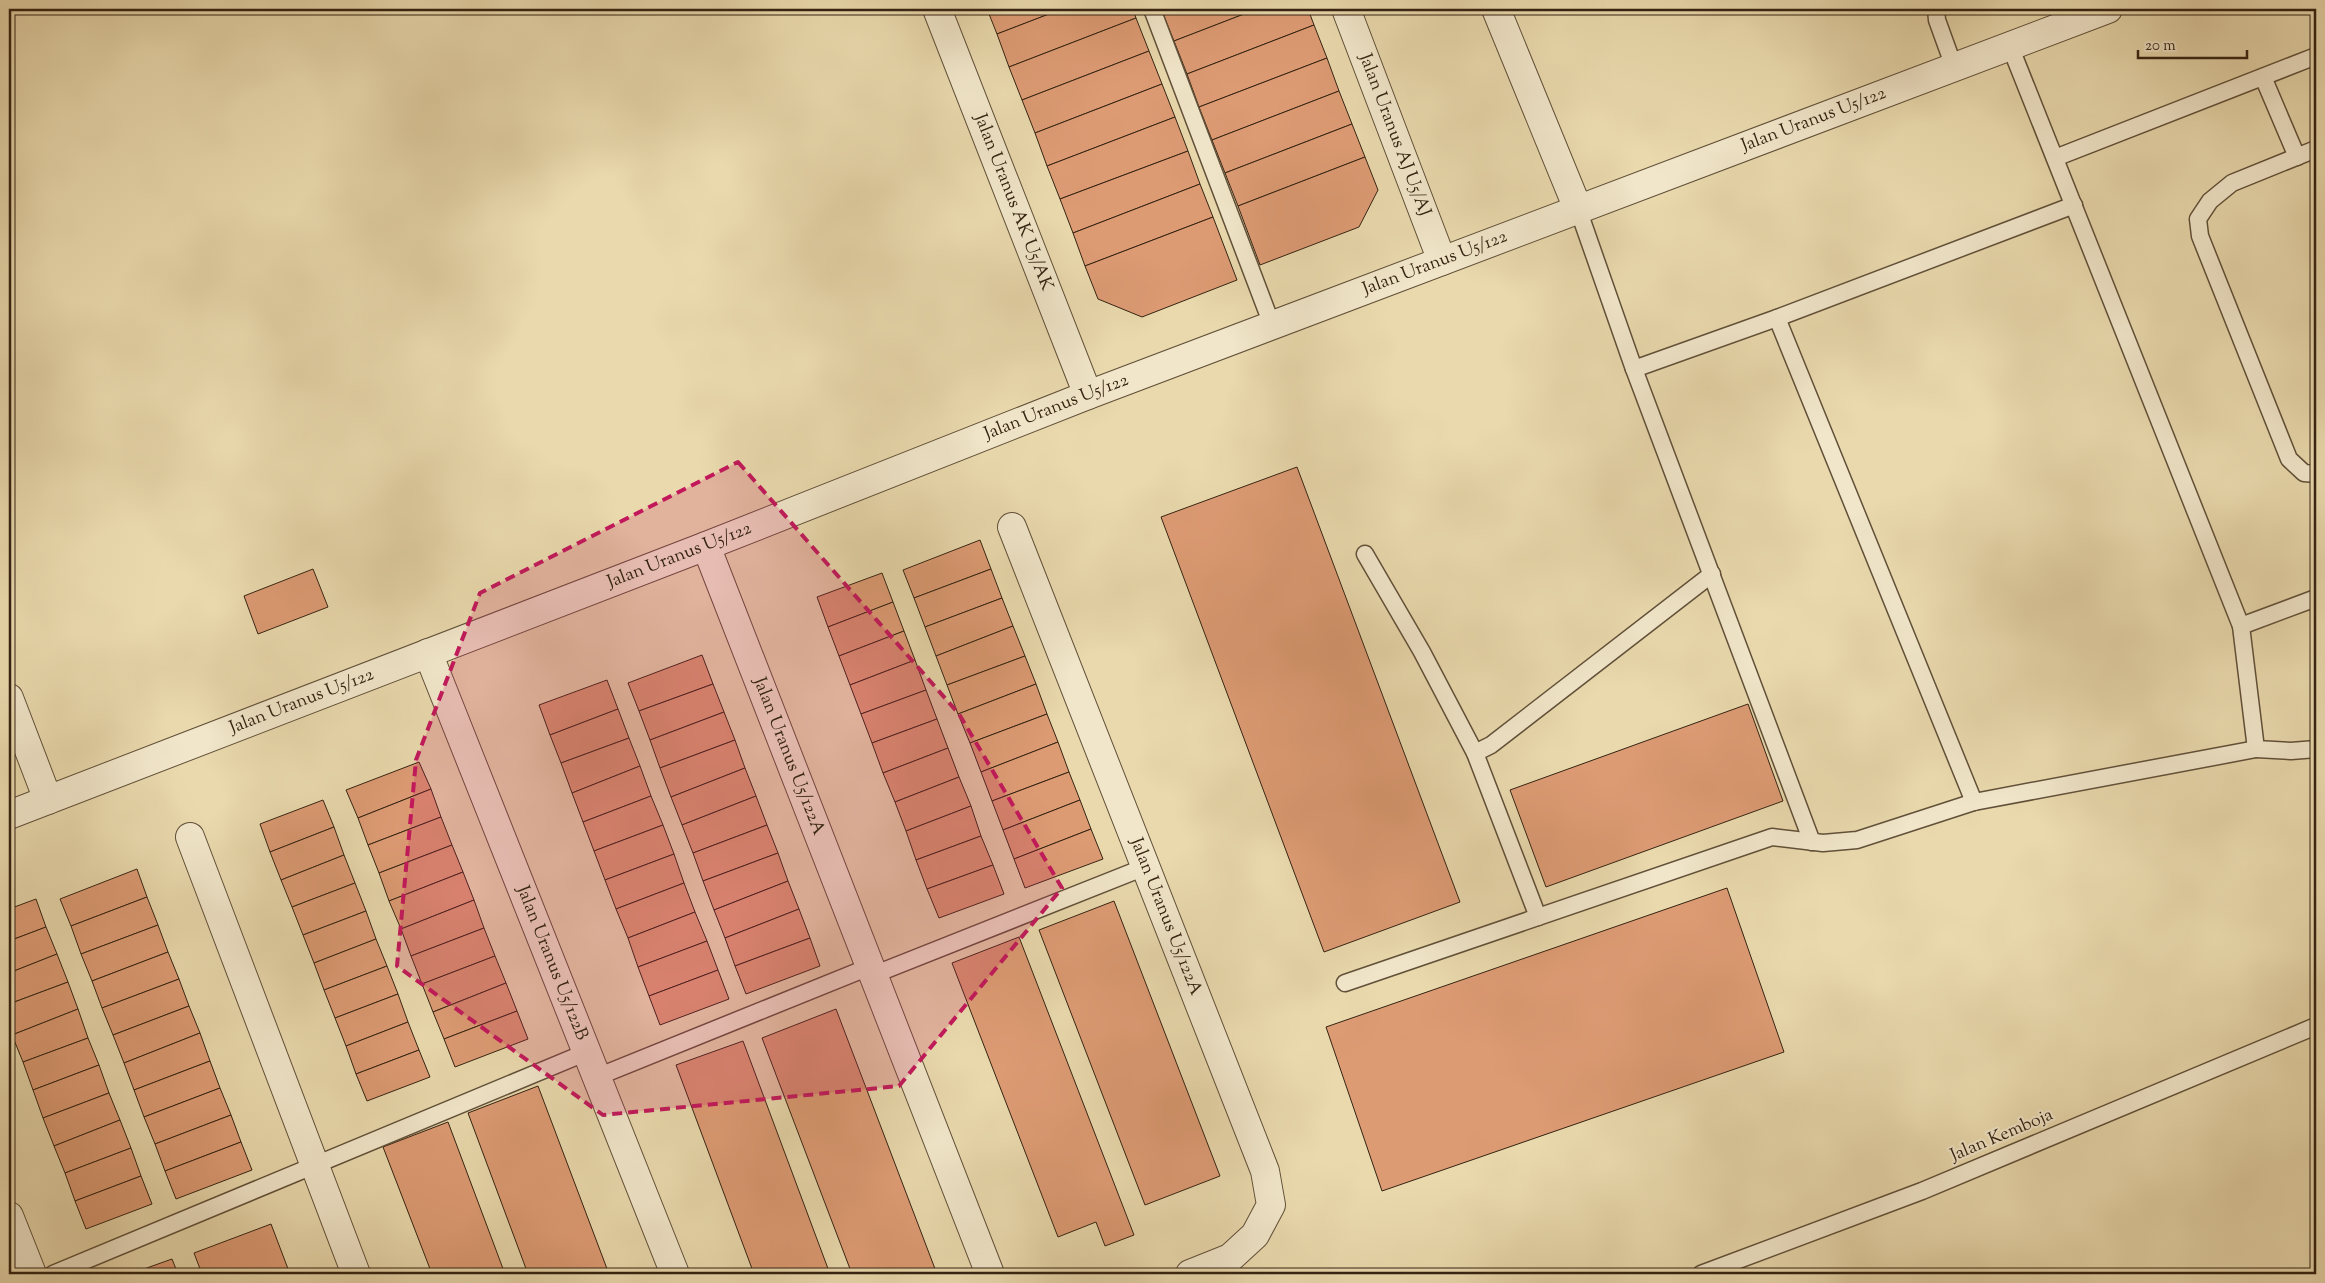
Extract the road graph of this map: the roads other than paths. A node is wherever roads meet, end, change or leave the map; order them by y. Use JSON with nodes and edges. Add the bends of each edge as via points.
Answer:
{"nodes":[{"id":1,"x":937,"y":9,"type":"edge"},
{"id":2,"x":1152,"y":9,"type":"edge"},
{"id":3,"x":1346,"y":9,"type":"edge"},
{"id":4,"x":1496,"y":9,"type":"edge"},
{"id":5,"x":1936,"y":9,"type":"edge"},
{"id":6,"x":2108,"y":9,"type":"edge"},
{"id":7,"x":2010,"y":46,"type":"junction"},
{"id":8,"x":2316,"y":56,"type":"edge"},
{"id":9,"x":1954,"y":67,"type":"junction"},
{"id":10,"x":2263,"y":77,"type":"junction"},
{"id":11,"x":2316,"y":149,"type":"edge"},
{"id":12,"x":2297,"y":157,"type":"junction"},
{"id":13,"x":2055,"y":158,"type":"junction"},
{"id":14,"x":2074,"y":205,"type":"junction"},
{"id":15,"x":1578,"y":208,"type":"junction"},
{"id":16,"x":1442,"y":260,"type":"junction"},
{"id":17,"x":1777,"y":318,"type":"junction"},
{"id":18,"x":1272,"y":325,"type":"junction"},
{"id":19,"x":1634,"y":369,"type":"junction"},
{"id":20,"x":1088,"y":395,"type":"junction"},
{"id":21,"x":2316,"y":474,"type":"edge"},
{"id":22,"x":1012,"y":527,"type":"dead end"},
{"id":23,"x":706,"y":546,"type":"junction"},
{"id":24,"x":1365,"y":554,"type":"dead end"},
{"id":25,"x":1712,"y":574,"type":"junction"},
{"id":26,"x":2316,"y":598,"type":"edge"},
{"id":27,"x":2241,"y":626,"type":"junction"},
{"id":28,"x":428,"y":653,"type":"junction"},
{"id":29,"x":9,"y":698,"type":"edge"},
{"id":30,"x":2256,"y":749,"type":"junction"},
{"id":31,"x":2316,"y":749,"type":"edge"},
{"id":32,"x":1475,"y":753,"type":"junction"},
{"id":33,"x":48,"y":800,"type":"junction"},
{"id":34,"x":1974,"y":802,"type":"junction"},
{"id":35,"x":9,"y":815,"type":"edge"},
{"id":36,"x":190,"y":837,"type":"dead end"},
{"id":37,"x":1812,"y":842,"type":"junction"},
{"id":38,"x":1145,"y":867,"type":"junction"},
{"id":39,"x":1538,"y":918,"type":"junction"},
{"id":40,"x":871,"y":971,"type":"junction"},
{"id":41,"x":1345,"y":983,"type":"dead end"},
{"id":42,"x":2316,"y":1026,"type":"edge"},
{"id":43,"x":587,"y":1052,"type":"junction"},
{"id":44,"x":597,"y":1078,"type":"junction"},
{"id":45,"x":314,"y":1164,"type":"junction"},
{"id":46,"x":9,"y":1216,"type":"edge"},
{"id":47,"x":36,"y":1274,"type":"edge"},
{"id":48,"x":356,"y":1274,"type":"edge"},
{"id":49,"x":675,"y":1274,"type":"edge"},
{"id":50,"x":990,"y":1274,"type":"edge"},
{"id":51,"x":1190,"y":1274,"type":"edge"},
{"id":52,"x":1701,"y":1274,"type":"edge"}],
"edges":[{"from":1,"to":20,"type":"street","name":"Jalan Uranus AK U5/AK"},
{"from":2,"to":18,"type":"lane"},
{"from":3,"to":16,"type":"street","name":"Jalan Uranus AJ U5/AJ"},
{"from":4,"to":15,"type":"street"},
{"from":5,"to":9,"type":"lane"},
{"from":6,"to":7,"type":"street","name":"Jalan Uranus U5/122"},
{"from":7,"to":9,"type":"street","name":"Jalan Uranus U5/122"},
{"from":7,"to":13,"type":"lane"},
{"from":8,"to":10,"type":"lane"},
{"from":9,"to":15,"type":"street","name":"Jalan Uranus U5/122"},
{"from":10,"to":12,"type":"lane"},
{"from":10,"to":13,"type":"lane"},
{"from":11,"to":12,"type":"lane"},
{"from":12,"to":21,"type":"lane","via":[[2232,183],[2210,201],[2198,220],[2200,236],[2289,460],[2304,473]]},
{"from":13,"to":14,"type":"lane"},
{"from":14,"to":17,"type":"lane"},
{"from":14,"to":27,"type":"lane"},
{"from":15,"to":16,"type":"street","name":"Jalan Uranus U5/122"},
{"from":15,"to":19,"type":"lane"},
{"from":16,"to":18,"type":"street","name":"Jalan Uranus U5/122"},
{"from":17,"to":19,"type":"lane"},
{"from":17,"to":34,"type":"lane"},
{"from":18,"to":20,"type":"street","name":"Jalan Uranus U5/122"},
{"from":19,"to":25,"type":"lane"},
{"from":20,"to":23,"type":"street","name":"Jalan Uranus U5/122"},
{"from":22,"to":38,"type":"street","name":"Jalan Uranus U5/122A"},
{"from":23,"to":28,"type":"street","name":"Jalan Uranus U5/122"},
{"from":23,"to":40,"type":"street","name":"Jalan Uranus U5/122A"},
{"from":24,"to":32,"type":"lane"},
{"from":25,"to":32,"type":"lane","via":[[1491,745]]},
{"from":25,"to":37,"type":"lane"},
{"from":26,"to":27,"type":"lane"},
{"from":27,"to":30,"type":"lane"},
{"from":28,"to":33,"type":"street","name":"Jalan Uranus U5/122"},
{"from":28,"to":43,"type":"street","name":"Jalan Uranus U5/122B"},
{"from":29,"to":33,"type":"street"},
{"from":30,"to":31,"type":"lane","via":[[2291,752]]},
{"from":30,"to":34,"type":"lane"},
{"from":32,"to":39,"type":"lane"},
{"from":33,"to":35,"type":"street","name":"Jalan Uranus U5/122"},
{"from":34,"to":37,"type":"lane","via":[[1856,840]]},
{"from":36,"to":45,"type":"street"},
{"from":37,"to":39,"type":"lane","via":[[1772,837]]},
{"from":38,"to":40,"type":"lane"},
{"from":38,"to":51,"type":"street","name":"Jalan Uranus U5/122A","via":[[1265,1171],[1271,1205],[1255,1235],[1230,1258]]},
{"from":39,"to":41,"type":"lane"},
{"from":40,"to":44,"type":"lane"},
{"from":40,"to":50,"type":"street","name":"Jalan Uranus U5/122A"},
{"from":42,"to":52,"type":"lane","name":"Jalan Kemboja","via":[[1922,1191]]},
{"from":43,"to":44,"type":"street","name":"Jalan Uranus U5/122B"},
{"from":43,"to":45,"type":"lane"},
{"from":44,"to":49,"type":"street","name":"Jalan Uranus U5/122B"},
{"from":45,"to":47,"type":"lane"},
{"from":45,"to":48,"type":"street"},
{"from":46,"to":47,"type":"street"}]}
